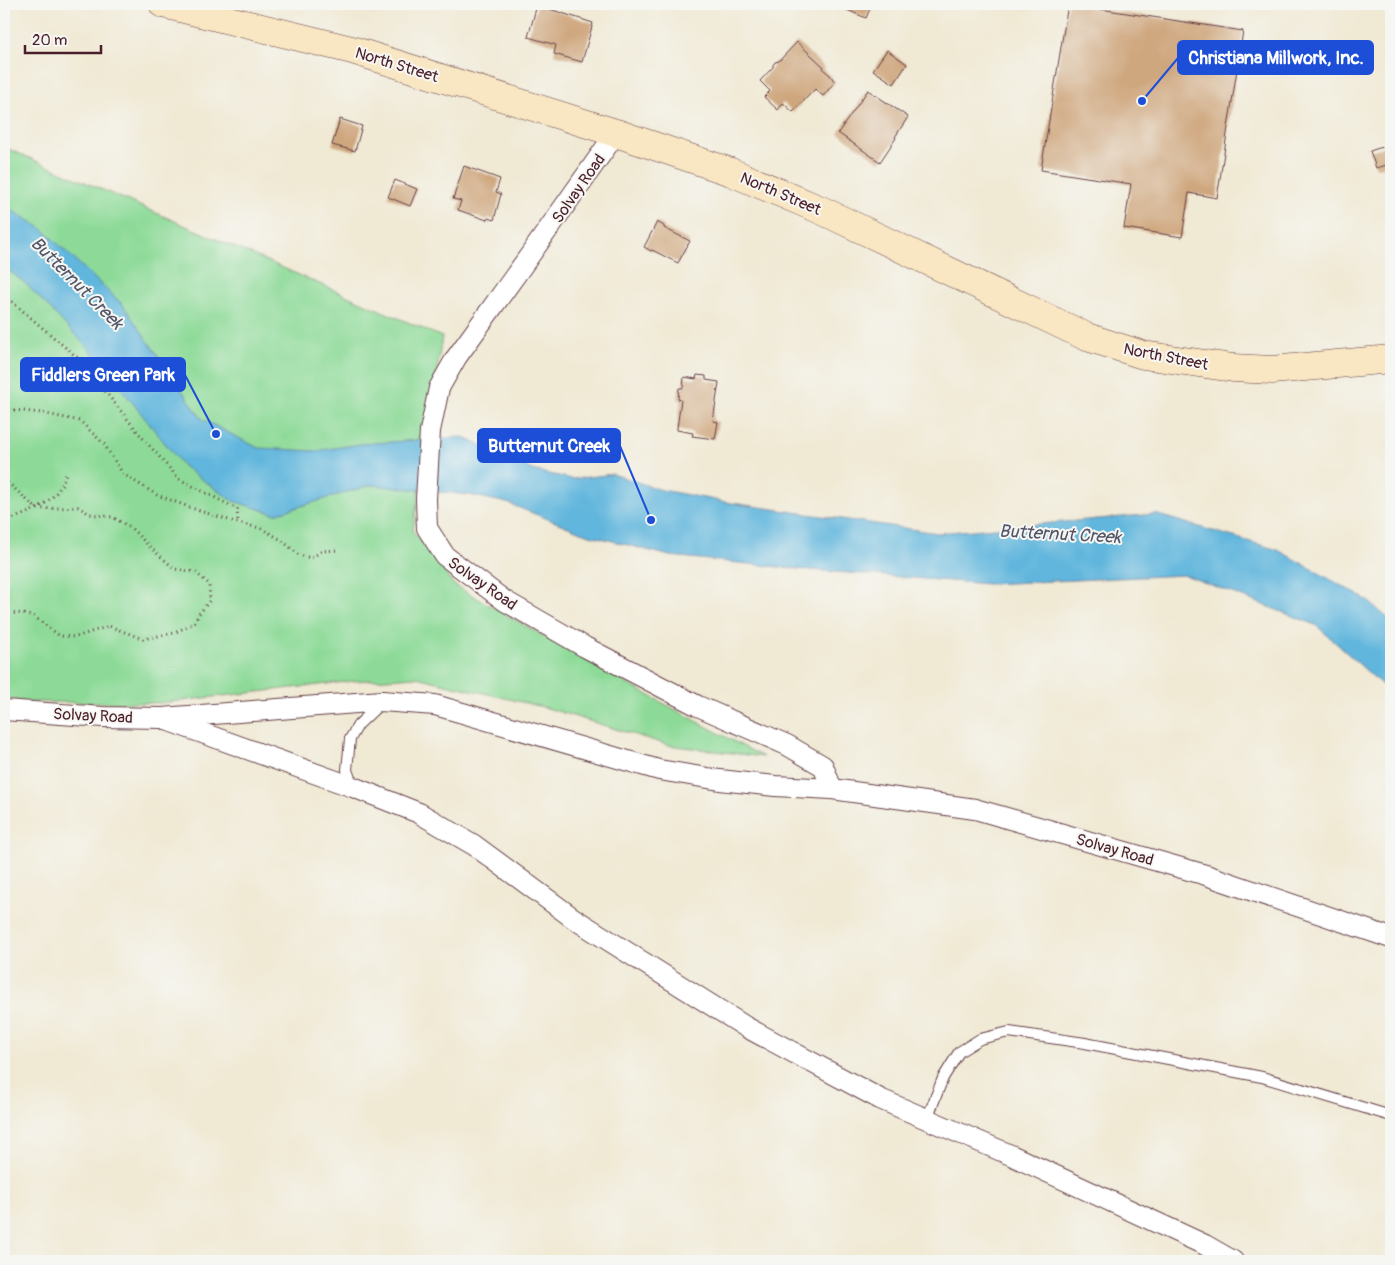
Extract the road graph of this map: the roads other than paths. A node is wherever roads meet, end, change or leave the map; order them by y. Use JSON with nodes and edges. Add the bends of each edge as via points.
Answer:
{"nodes":[{"id":1,"x":163,"y":4,"type":"edge"},
{"id":2,"x":616,"y":133,"type":"junction"},
{"id":3,"x":1391,"y":359,"type":"edge"},
{"id":4,"x":382,"y":701,"type":"junction"},
{"id":5,"x":4,"y":710,"type":"edge"},
{"id":6,"x":162,"y":718,"type":"junction"},
{"id":7,"x":353,"y":786,"type":"junction"},
{"id":8,"x":832,"y":789,"type":"junction"},
{"id":9,"x":1391,"y":938,"type":"edge"},
{"id":10,"x":1391,"y":1116,"type":"edge"},
{"id":11,"x":927,"y":1119,"type":"junction"},
{"id":12,"x":1233,"y":1261,"type":"edge"}],
"edges":[{"from":1,"to":2,"type":"street","name":"North Street","via":[[352,50]]},
{"from":2,"to":3,"type":"street","name":"North Street","via":[[731,172],[823,211],[1087,337],[1143,355],[1233,368],[1272,370]]},
{"from":2,"to":8,"type":"street","name":"Solvay Road","via":[[456,358],[439,388],[430,431],[427,528],[445,556],[505,601],[698,706],[787,746],[822,766]]},
{"from":4,"to":6,"type":"street","name":"Solvay Road"},
{"from":4,"to":7,"type":"lane","via":[[358,725],[350,739],[347,770]]},
{"from":4,"to":8,"type":"street","name":"Solvay Road","via":[[435,706],[659,770],[720,780]]},
{"from":5,"to":6,"type":"street","name":"Solvay Road"},
{"from":6,"to":7,"type":"street"},
{"from":7,"to":11,"type":"street","via":[[419,814],[474,845],[573,918],[746,1027],[880,1099]]},
{"from":8,"to":9,"type":"street","name":"Solvay Road","via":[[975,809],[1206,876]]},
{"from":10,"to":11,"type":"lane","via":[[1262,1077],[1009,1032],[980,1039],[959,1052],[943,1078]]},
{"from":11,"to":12,"type":"street","via":[[1013,1156]]}]}
